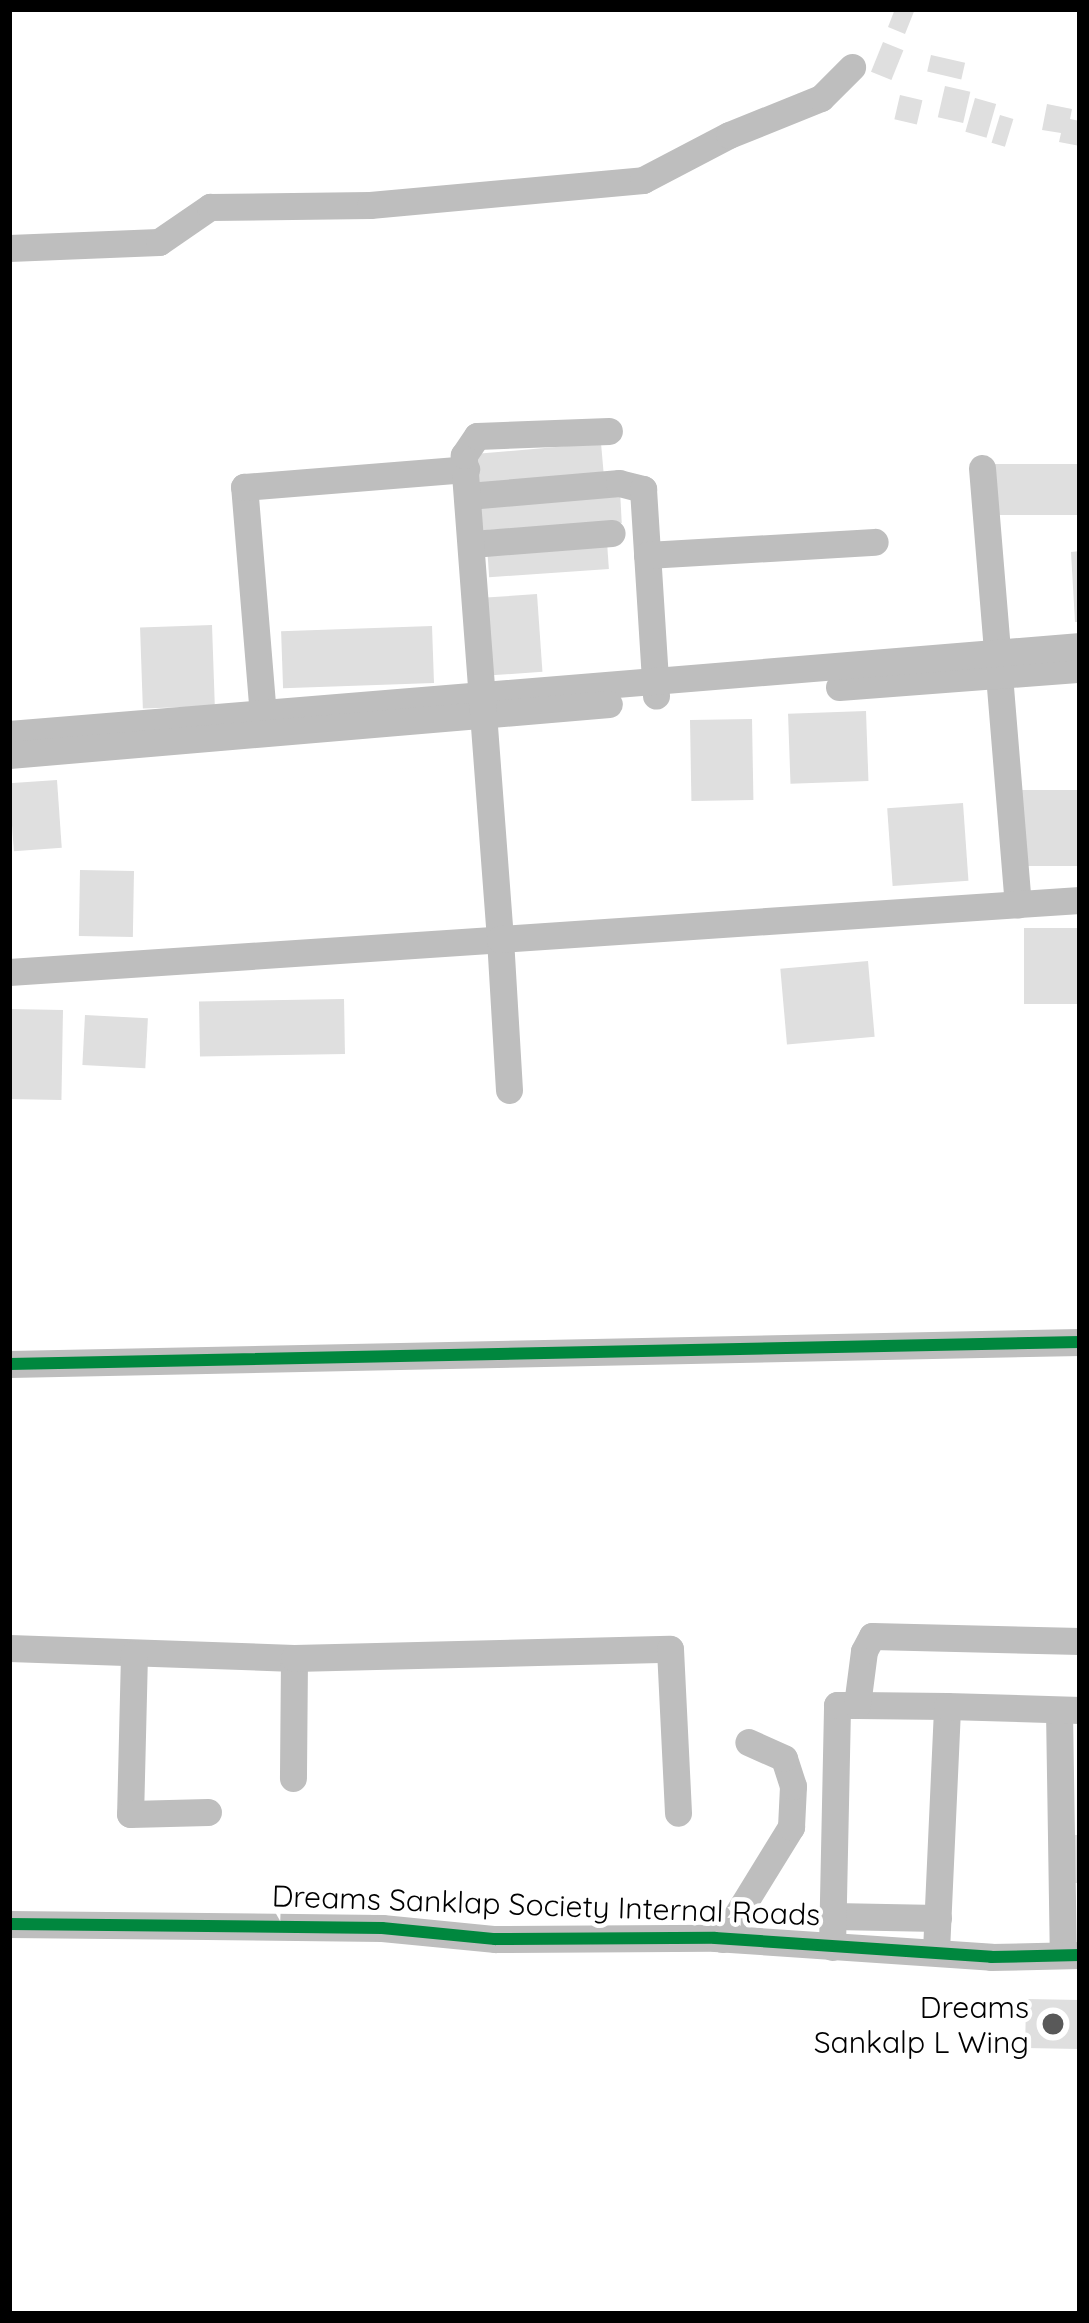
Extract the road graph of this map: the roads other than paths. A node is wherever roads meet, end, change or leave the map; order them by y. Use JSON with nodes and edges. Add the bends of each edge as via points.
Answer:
{"nodes":[{"id":1,"x":852,"y":68,"type":"dead end"},
{"id":2,"x":9,"y":248,"type":"edge"},
{"id":3,"x":609,"y":430,"type":"dead end"},
{"id":4,"x":982,"y":468,"type":"dead end"},
{"id":5,"x":467,"y":483,"type":"junction"},
{"id":6,"x":612,"y":533,"type":"dead end"},
{"id":7,"x":875,"y":542,"type":"dead end"},
{"id":8,"x":472,"y":544,"type":"junction"},
{"id":9,"x":647,"y":555,"type":"junction"},
{"id":10,"x":1080,"y":646,"type":"edge"},
{"id":11,"x":995,"y":665,"type":"junction"},
{"id":12,"x":1080,"y":669,"type":"edge"},
{"id":13,"x":656,"y":691,"type":"junction"},
{"id":14,"x":486,"y":706,"type":"junction"},
{"id":15,"x":264,"y":724,"type":"junction"},
{"id":16,"x":9,"y":734,"type":"edge"},
{"id":17,"x":9,"y":755,"type":"edge"},
{"id":18,"x":1080,"y":900,"type":"edge"},
{"id":19,"x":1018,"y":905,"type":"junction"},
{"id":20,"x":500,"y":939,"type":"junction"},
{"id":21,"x":9,"y":972,"type":"edge"},
{"id":22,"x":509,"y":1090,"type":"dead end"},
{"id":23,"x":1080,"y":1342,"type":"edge"},
{"id":24,"x":9,"y":1364,"type":"edge"},
{"id":25,"x":1080,"y":1641,"type":"edge"},
{"id":26,"x":9,"y":1648,"type":"edge"},
{"id":27,"x":134,"y":1654,"type":"junction"},
{"id":28,"x":293,"y":1658,"type":"junction"},
{"id":29,"x":857,"y":1705,"type":"junction"},
{"id":30,"x":947,"y":1706,"type":"junction"},
{"id":31,"x":1070,"y":1710,"type":"edge"},
{"id":32,"x":748,"y":1742,"type":"dead end"},
{"id":33,"x":293,"y":1778,"type":"dead end"},
{"id":34,"x":208,"y":1812,"type":"dead end"},
{"id":35,"x":678,"y":1813,"type":"dead end"},
{"id":36,"x":832,"y":1916,"type":"junction"},
{"id":37,"x":938,"y":1918,"type":"junction"},
{"id":38,"x":9,"y":1924,"type":"edge"},
{"id":39,"x":722,"y":1939,"type":"junction"},
{"id":40,"x":1071,"y":1941,"type":"edge"},
{"id":41,"x":832,"y":1947,"type":"junction"},
{"id":42,"x":936,"y":1952,"type":"junction"}],
"edges":[{"from":1,"to":2,"type":"street","via":[[821,98],[629,183],[370,205],[210,207],[159,242]]},
{"from":3,"to":5,"type":"street","via":[[477,436],[466,446]]},
{"from":4,"to":11,"type":"street"},
{"from":5,"to":8,"type":"street"},
{"from":5,"to":9,"type":"street","via":[[638,484]]},
{"from":5,"to":15,"type":"street","via":[[244,487]]},
{"from":6,"to":8,"type":"street"},
{"from":7,"to":9,"type":"street"},
{"from":8,"to":14,"type":"street"},
{"from":9,"to":13,"type":"street"},
{"from":10,"to":11,"type":"street"},
{"from":11,"to":12,"type":"street"},
{"from":11,"to":13,"type":"street"},
{"from":11,"to":19,"type":"street"},
{"from":13,"to":14,"type":"street"},
{"from":14,"to":15,"type":"street"},
{"from":14,"to":20,"type":"street"},
{"from":15,"to":16,"type":"street"},
{"from":15,"to":17,"type":"street"},
{"from":18,"to":19,"type":"street"},
{"from":19,"to":20,"type":"street"},
{"from":20,"to":21,"type":"street"},
{"from":20,"to":22,"type":"street"},
{"from":23,"to":24,"type":"street"},
{"from":25,"to":29,"type":"street","via":[[872,1636]]},
{"from":26,"to":27,"type":"street"},
{"from":27,"to":28,"type":"street"},
{"from":27,"to":34,"type":"street","via":[[130,1814]]},
{"from":28,"to":33,"type":"street"},
{"from":28,"to":35,"type":"street","via":[[670,1649]]},
{"from":29,"to":30,"type":"street"},
{"from":29,"to":36,"type":"street","via":[[837,1705]]},
{"from":30,"to":31,"type":"street"},
{"from":30,"to":37,"type":"street"},
{"from":31,"to":40,"type":"street"},
{"from":32,"to":39,"type":"street","via":[[784,1759],[794,1786],[791,1826]]},
{"from":36,"to":37,"type":"street"},
{"from":36,"to":41,"type":"street"},
{"from":37,"to":42,"type":"street"},
{"from":38,"to":39,"type":"street","name":"Dreams Sanklap Society Internal Roads"},
{"from":39,"to":41,"type":"street","name":"Dreams Sanklap Society Internal Roads"},
{"from":40,"to":42,"type":"street","name":"Dreams Sanklap Society Internal Roads","via":[[991,1958]]},
{"from":41,"to":42,"type":"street","name":"Dreams Sanklap Society Internal Roads"}]}
